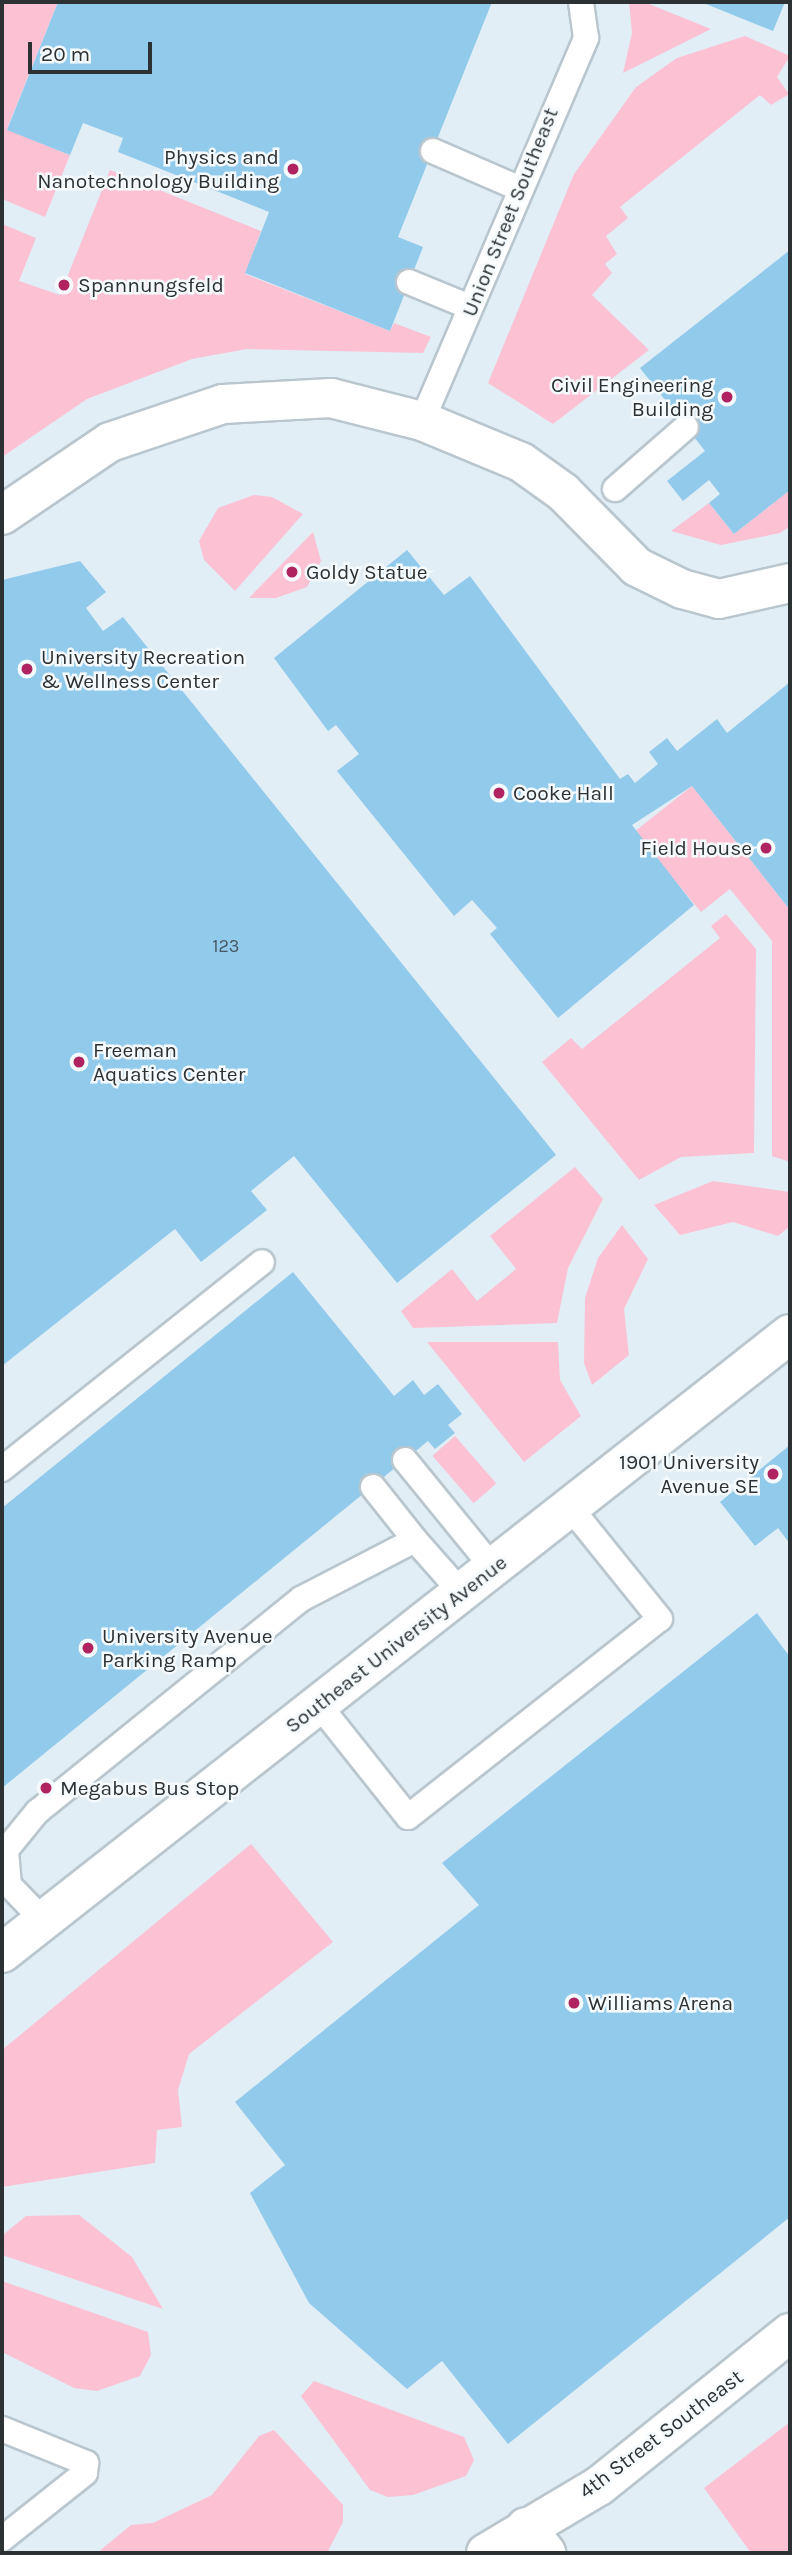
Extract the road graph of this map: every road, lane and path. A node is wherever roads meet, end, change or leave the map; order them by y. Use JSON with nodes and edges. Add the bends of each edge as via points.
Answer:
{"nodes":[{"id":1,"x":581,"y":2,"type":"edge"},
{"id":2,"x":433,"y":150,"type":"dead end"},
{"id":3,"x":518,"y":188,"type":"junction"},
{"id":4,"x":409,"y":282,"type":"dead end"},
{"id":5,"x":470,"y":307,"type":"junction"},
{"id":6,"x":422,"y":421,"type":"junction"},
{"id":7,"x":686,"y":427,"type":"dead end"},
{"id":8,"x":615,"y":489,"type":"dead end"},
{"id":9,"x":2,"y":515,"type":"edge"},
{"id":10,"x":790,"y":583,"type":"edge"},
{"id":11,"x":262,"y":1262,"type":"dead end"},
{"id":12,"x":790,"y":1334,"type":"edge"},
{"id":13,"x":405,"y":1460,"type":"dead end"},
{"id":14,"x":2,"y":1469,"type":"edge"},
{"id":15,"x":373,"y":1487,"type":"dead end"},
{"id":16,"x":570,"y":1507,"type":"junction"},
{"id":17,"x":415,"y":1540,"type":"junction"},
{"id":18,"x":493,"y":1568,"type":"junction"},
{"id":19,"x":461,"y":1592,"type":"junction"},
{"id":20,"x":318,"y":1705,"type":"junction"},
{"id":21,"x":16,"y":1944,"type":"edge"},
{"id":22,"x":790,"y":2333,"type":"edge"},
{"id":23,"x":2,"y":2429,"type":"edge"},
{"id":24,"x":2,"y":2539,"type":"edge"},
{"id":25,"x":536,"y":2540,"type":"edge"},
{"id":26,"x":486,"y":2553,"type":"edge"}],
"edges":[{"from":1,"to":3,"type":"lane","name":"Union Street Southeast","via":[[586,38]]},
{"from":2,"to":3,"type":"lane"},
{"from":3,"to":5,"type":"lane","name":"Union Street Southeast"},
{"from":4,"to":5,"type":"lane"},
{"from":5,"to":6,"type":"lane","name":"Union Street Southeast"},
{"from":6,"to":9,"type":"main road","via":[[331,398],[223,404],[110,442]]},
{"from":6,"to":10,"type":"main road","via":[[522,463],[563,492],[637,567],[682,589],[719,599]]},
{"from":7,"to":8,"type":"lane"},
{"from":11,"to":14,"type":"lane"},
{"from":12,"to":16,"type":"main road","name":"Southeast University Avenue"},
{"from":13,"to":18,"type":"lane"},
{"from":15,"to":17,"type":"lane"},
{"from":16,"to":18,"type":"main road","name":"Southeast University Avenue"},
{"from":16,"to":20,"type":"lane","via":[[660,1619],[408,1817]]},
{"from":17,"to":19,"type":"lane"},
{"from":17,"to":21,"type":"lane","via":[[301,1599],[37,1812],[6,1850]]},
{"from":18,"to":19,"type":"main road","name":"Southeast University Avenue"},
{"from":19,"to":20,"type":"main road","name":"Southeast University Avenue"},
{"from":20,"to":21,"type":"main road","name":"Southeast University Avenue"},
{"from":22,"to":25,"type":"main road","name":"4th Street Southeast"},
{"from":23,"to":24,"type":"lane","via":[[86,2463],[85,2473]]},
{"from":25,"to":26,"type":"main road","name":"4th Street Southeast"}]}
